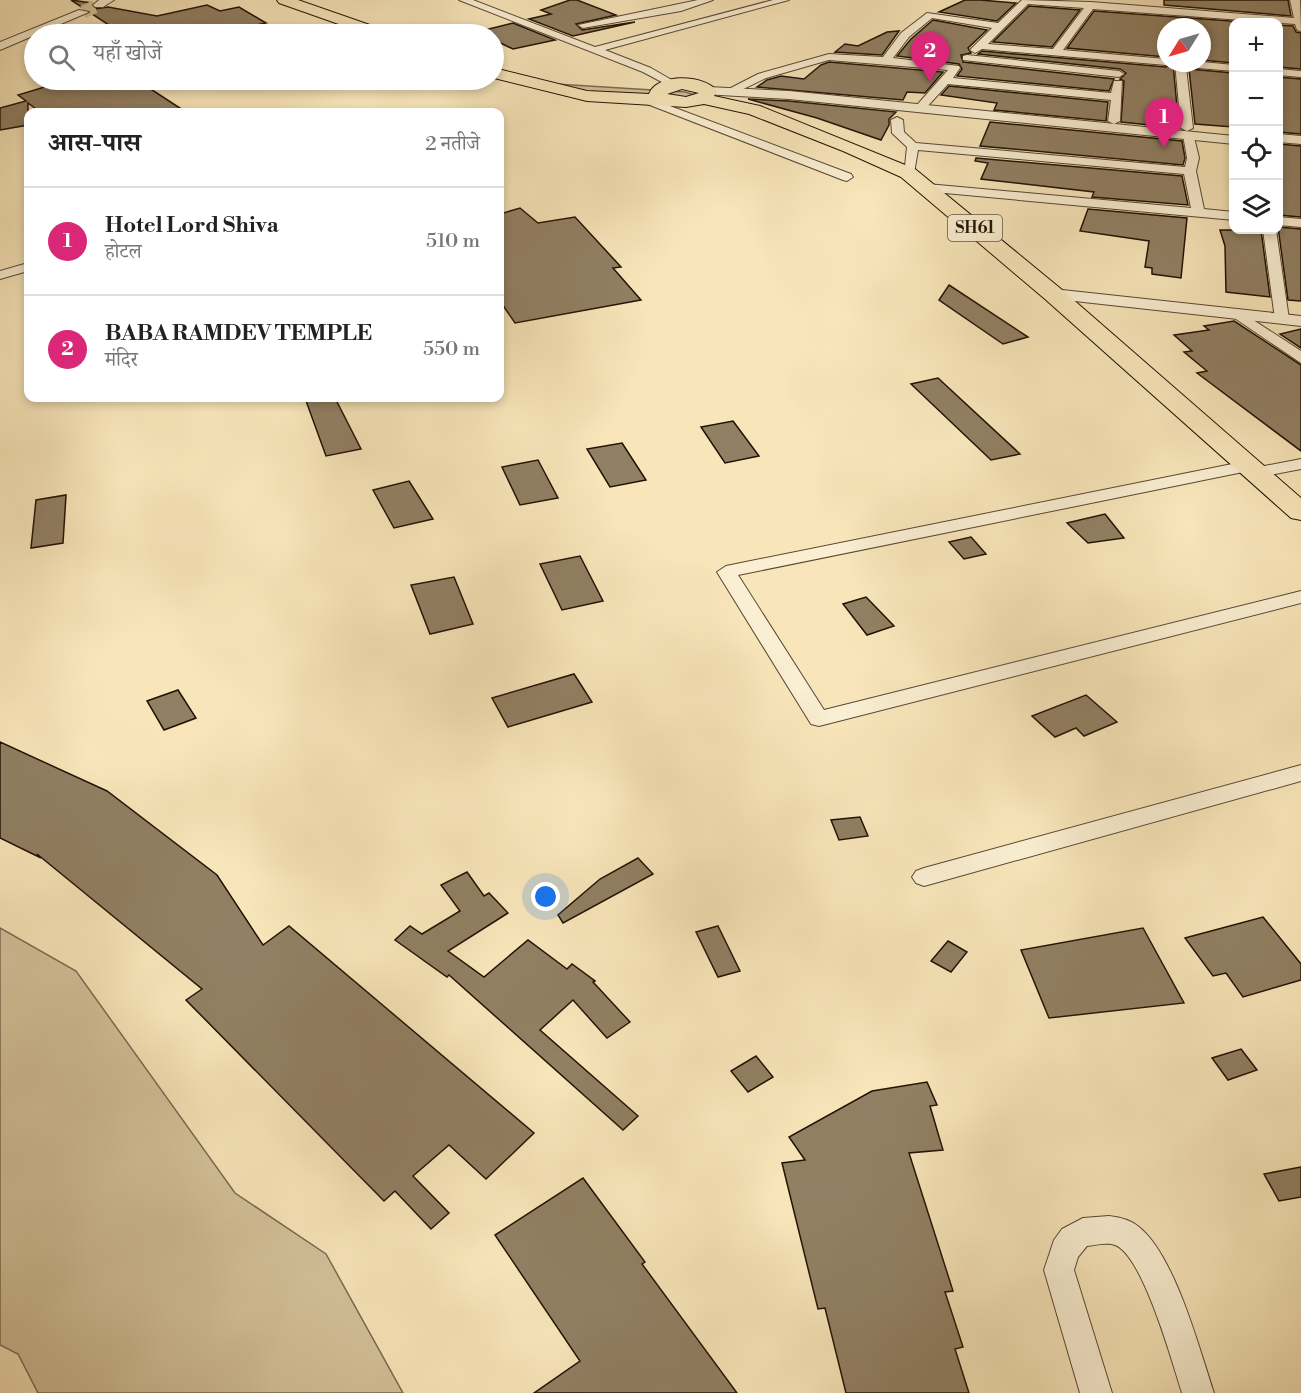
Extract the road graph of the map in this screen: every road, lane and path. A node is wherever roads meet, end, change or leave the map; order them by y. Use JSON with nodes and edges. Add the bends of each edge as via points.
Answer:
{"nodes":[{"id":1,"x":284,"y":0,"type":"edge"},
{"id":2,"x":464,"y":0,"type":"edge"},
{"id":3,"x":708,"y":0,"type":"edge"},
{"id":4,"x":784,"y":0,"type":"edge"},
{"id":5,"x":1027,"y":0,"type":"edge"},
{"id":6,"x":1297,"y":3,"type":"edge"},
{"id":7,"x":1091,"y":5,"type":"junction"},
{"id":8,"x":1173,"y":11,"type":"junction"},
{"id":9,"x":83,"y":12,"type":"tunnel mouth"},
{"id":10,"x":1236,"y":15,"type":"edge"},
{"id":11,"x":1174,"y":18,"type":"edge"},
{"id":12,"x":54,"y":24,"type":"edge"},
{"id":13,"x":352,"y":24,"type":"edge"},
{"id":14,"x":1300,"y":24,"type":"edge"},
{"id":15,"x":583,"y":25,"type":"dead end"},
{"id":16,"x":1000,"y":26,"type":"junction"},
{"id":17,"x":24,"y":36,"type":"edge"},
{"id":18,"x":0,"y":46,"type":"edge"},
{"id":19,"x":980,"y":46,"type":"junction"},
{"id":20,"x":595,"y":50,"type":"junction"},
{"id":21,"x":1056,"y":52,"type":"junction"},
{"id":22,"x":967,"y":58,"type":"junction"},
{"id":23,"x":1122,"y":58,"type":"junction"},
{"id":24,"x":886,"y":60,"type":"junction"},
{"id":25,"x":1157,"y":61,"type":"edge"},
{"id":26,"x":802,"y":65,"type":"junction"},
{"id":27,"x":1211,"y":66,"type":"edge"},
{"id":28,"x":955,"y":68,"type":"junction"},
{"id":29,"x":1229,"y":68,"type":"edge"},
{"id":30,"x":1181,"y":72,"type":"edge"},
{"id":31,"x":1283,"y":72,"type":"edge"},
{"id":32,"x":1119,"y":74,"type":"junction"},
{"id":33,"x":1301,"y":74,"type":"edge"},
{"id":34,"x":504,"y":75,"type":"edge"},
{"id":35,"x":504,"y":76,"type":"edge"},
{"id":36,"x":945,"y":79,"type":"junction"},
{"id":37,"x":667,"y":91,"type":"junction"},
{"id":38,"x":729,"y":92,"type":"junction"},
{"id":39,"x":706,"y":95,"type":"junction"},
{"id":40,"x":1116,"y":97,"type":"junction"},
{"id":41,"x":646,"y":100,"type":"junction"},
{"id":42,"x":921,"y":107,"type":"junction"},
{"id":43,"x":960,"y":111,"type":"junction"},
{"id":44,"x":897,"y":120,"type":"dead end"},
{"id":45,"x":1114,"y":122,"type":"junction"},
{"id":46,"x":1188,"y":131,"type":"junction"},
{"id":47,"x":1229,"y":133,"type":"edge"},
{"id":48,"x":1283,"y":138,"type":"edge"},
{"id":49,"x":1229,"y":139,"type":"edge"},
{"id":50,"x":1301,"y":140,"type":"edge"},
{"id":51,"x":1283,"y":144,"type":"edge"},
{"id":52,"x":913,"y":146,"type":"junction"},
{"id":53,"x":1301,"y":146,"type":"edge"},
{"id":54,"x":1190,"y":171,"type":"junction"},
{"id":55,"x":908,"y":173,"type":"junction"},
{"id":56,"x":847,"y":177,"type":"dead end"},
{"id":57,"x":927,"y":188,"type":"junction"},
{"id":58,"x":1198,"y":211,"type":"junction"},
{"id":59,"x":1229,"y":215,"type":"edge"},
{"id":60,"x":1283,"y":221,"type":"edge"},
{"id":61,"x":1301,"y":223,"type":"edge"},
{"id":62,"x":1270,"y":234,"type":"edge"},
{"id":63,"x":24,"y":268,"type":"edge"},
{"id":64,"x":0,"y":275,"type":"edge"},
{"id":65,"x":1053,"y":294,"type":"junction"},
{"id":66,"x":1238,"y":314,"type":"junction"},
{"id":67,"x":1282,"y":319,"type":"junction"},
{"id":68,"x":1301,"y":321,"type":"edge"},
{"id":69,"x":1301,"y":358,"type":"edge"},
{"id":70,"x":1301,"y":464,"type":"edge"},
{"id":71,"x":1251,"y":470,"type":"junction"},
{"id":72,"x":1299,"y":509,"type":"edge"},
{"id":73,"x":1301,"y":597,"type":"edge"},
{"id":74,"x":1301,"y":773,"type":"edge"},
{"id":75,"x":924,"y":877,"type":"dead end"},
{"id":76,"x":1096,"y":1393,"type":"edge"},
{"id":77,"x":1198,"y":1393,"type":"edge"}],
"edges":[{"from":1,"to":13,"type":"main road"},
{"from":2,"to":20,"type":"street"},
{"from":3,"to":15,"type":"street"},
{"from":4,"to":20,"type":"street"},
{"from":5,"to":7,"type":"street"},
{"from":5,"to":16,"type":"street"},
{"from":6,"to":14,"type":"street"},
{"from":7,"to":8,"type":"street"},
{"from":7,"to":21,"type":"street"},
{"from":8,"to":10,"type":"street"},
{"from":8,"to":11,"type":"street"},
{"from":9,"to":12,"type":"street"},
{"from":10,"to":14,"type":"street"},
{"from":16,"to":19,"type":"street"},
{"from":16,"to":24,"type":"street","via":[[930,15],[905,36]]},
{"from":17,"to":18,"type":"street"},
{"from":19,"to":21,"type":"street"},
{"from":19,"to":22,"type":"street"},
{"from":20,"to":37,"type":"street","via":[[647,70]]},
{"from":21,"to":23,"type":"street"},
{"from":22,"to":28,"type":"street"},
{"from":22,"to":32,"type":"street"},
{"from":23,"to":25,"type":"street"},
{"from":23,"to":32,"type":"street"},
{"from":24,"to":26,"type":"street","via":[[829,57]]},
{"from":24,"to":28,"type":"street"},
{"from":26,"to":36,"type":"street"},
{"from":26,"to":38,"type":"street","via":[[762,76]]},
{"from":27,"to":29,"type":"street"},
{"from":28,"to":36,"type":"street"},
{"from":30,"to":46,"type":"street"},
{"from":31,"to":33,"type":"street"},
{"from":32,"to":40,"type":"street"},
{"from":34,"to":37,"type":"main road","number":"SH61"},
{"from":35,"to":41,"type":"main road","number":"SH61","via":[[587,96]]},
{"from":36,"to":40,"type":"street"},
{"from":36,"to":42,"type":"street"},
{"from":37,"to":39,"type":"main road","number":"SH61","via":[[686,102]]},
{"from":37,"to":41,"type":"main road","number":"SH61"},
{"from":38,"to":39,"type":"street"},
{"from":38,"to":42,"type":"street"},
{"from":39,"to":55,"type":"main road","number":"SH61","via":[[764,114]]},
{"from":40,"to":45,"type":"street"},
{"from":41,"to":56,"type":"street"},
{"from":42,"to":43,"type":"street"},
{"from":43,"to":45,"type":"street"},
{"from":43,"to":46,"type":"street"},
{"from":44,"to":52,"type":"street","via":[[898,133]]},
{"from":45,"to":46,"type":"street"},
{"from":46,"to":47,"type":"street"},
{"from":46,"to":49,"type":"street"},
{"from":46,"to":54,"type":"street","via":[[1193,158]]},
{"from":48,"to":50,"type":"street"},
{"from":51,"to":53,"type":"street"},
{"from":52,"to":54,"type":"street"},
{"from":52,"to":55,"type":"street"},
{"from":54,"to":58,"type":"street"},
{"from":55,"to":57,"type":"main road","number":"SH61"},
{"from":57,"to":58,"type":"street"},
{"from":57,"to":65,"type":"main road","number":"SH61"},
{"from":58,"to":59,"type":"street"},
{"from":60,"to":61,"type":"street"},
{"from":62,"to":67,"type":"street"},
{"from":63,"to":64,"type":"street"},
{"from":65,"to":66,"type":"street"},
{"from":65,"to":71,"type":"main road","number":"SH61"},
{"from":66,"to":67,"type":"street"},
{"from":66,"to":69,"type":"street"},
{"from":67,"to":68,"type":"street"},
{"from":70,"to":71,"type":"street"},
{"from":71,"to":72,"type":"main road","number":"SH61"},
{"from":71,"to":73,"type":"street","via":[[726,572],[819,719]]},
{"from":74,"to":75,"type":"street"},
{"from":76,"to":77,"type":"street","via":[[1059,1270],[1062,1253],[1070,1240],[1083,1232],[1113,1230],[1140,1246],[1152,1267]]}]}
